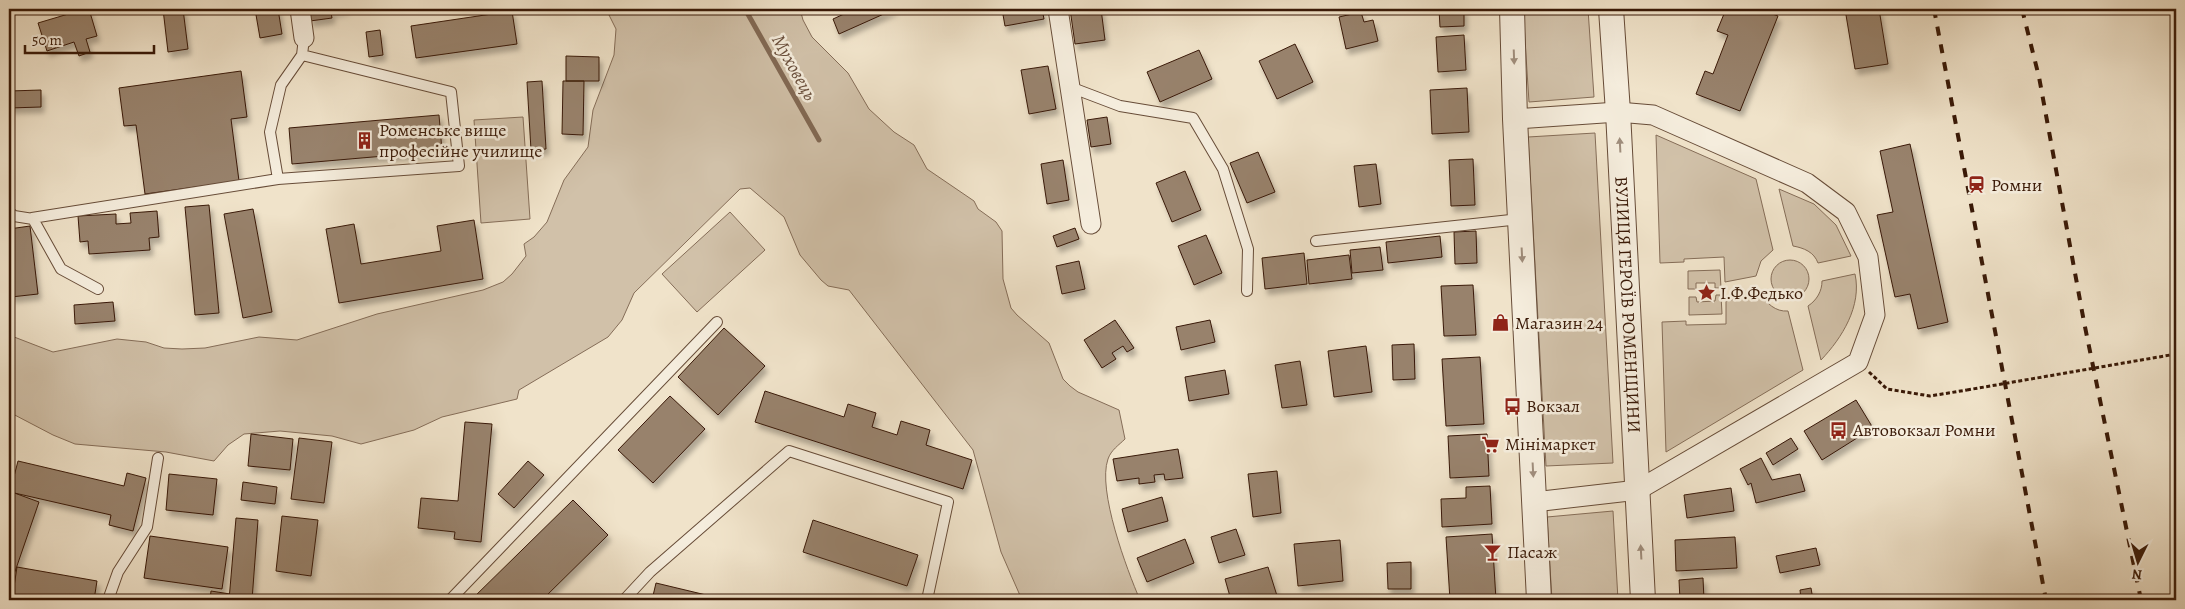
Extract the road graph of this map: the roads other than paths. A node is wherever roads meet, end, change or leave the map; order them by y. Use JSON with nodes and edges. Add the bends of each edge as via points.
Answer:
{"nodes":[{"id":1,"x":300,"y":9,"type":"edge"},
{"id":2,"x":1058,"y":9,"type":"edge"},
{"id":3,"x":1512,"y":9,"type":"edge"},
{"id":4,"x":1611,"y":9,"type":"edge"},
{"id":5,"x":303,"y":46,"type":"junction"},
{"id":6,"x":1070,"y":87,"type":"junction"},
{"id":7,"x":1618,"y":112,"type":"junction"},
{"id":8,"x":1515,"y":119,"type":"junction"},
{"id":9,"x":278,"y":179,"type":"junction"},
{"id":10,"x":9,"y":212,"type":"edge"},
{"id":11,"x":32,"y":218,"type":"junction"},
{"id":12,"x":1520,"y":219,"type":"junction"},
{"id":13,"x":1091,"y":224,"type":"dead end"},
{"id":14,"x":1316,"y":241,"type":"dead end"},
{"id":15,"x":98,"y":289,"type":"dead end"},
{"id":16,"x":1247,"y":291,"type":"dead end"},
{"id":17,"x":717,"y":322,"type":"dead end"},
{"id":18,"x":158,"y":458,"type":"dead end"},
{"id":19,"x":1638,"y":490,"type":"junction"},
{"id":20,"x":1534,"y":502,"type":"junction"},
{"id":21,"x":108,"y":600,"type":"edge"},
{"id":22,"x":450,"y":600,"type":"edge"},
{"id":23,"x":624,"y":600,"type":"edge"},
{"id":24,"x":927,"y":600,"type":"edge"},
{"id":25,"x":1539,"y":600,"type":"edge"},
{"id":26,"x":1644,"y":600,"type":"edge"}],
"edges":[{"from":1,"to":5,"type":"street"},
{"from":2,"to":6,"type":"street"},
{"from":3,"to":8,"type":"street","one_way":true},
{"from":4,"to":7,"type":"street","name":"ВУЛИЦЯ ГЕРОЇВ РОМЕНЩИНИ"},
{"from":5,"to":9,"type":"lane","via":[[281,85],[270,132]]},
{"from":5,"to":9,"type":"lane","via":[[451,92],[459,166]]},
{"from":6,"to":13,"type":"street"},
{"from":6,"to":16,"type":"lane","via":[[1120,106],[1193,118],[1223,169],[1248,249]]},
{"from":7,"to":8,"type":"street"},
{"from":19,"to":7,"type":"street","name":"ВУЛИЦЯ ГЕРОЇВ РОМЕНЩИНИ","one_way":true},
{"from":7,"to":19,"type":"street","via":[[1653,115],[1807,184],[1846,212],[1868,257],[1875,314],[1858,362]]},
{"from":8,"to":12,"type":"street"},
{"from":9,"to":11,"type":"lane"},
{"from":10,"to":11,"type":"lane","via":[[14,216]]},
{"from":11,"to":15,"type":"lane","via":[[61,269]]},
{"from":12,"to":14,"type":"lane"},
{"from":12,"to":20,"type":"street","one_way":true},
{"from":17,"to":22,"type":"lane"},
{"from":18,"to":21,"type":"lane","via":[[147,527],[118,572]]},
{"from":19,"to":20,"type":"street"},
{"from":26,"to":19,"type":"street","name":"ВУЛИЦЯ ГЕРОЇВ РОМЕНЩИНИ","one_way":true},
{"from":20,"to":25,"type":"street"},
{"from":23,"to":24,"type":"lane","via":[[650,572],[789,451],[948,502]]}]}
